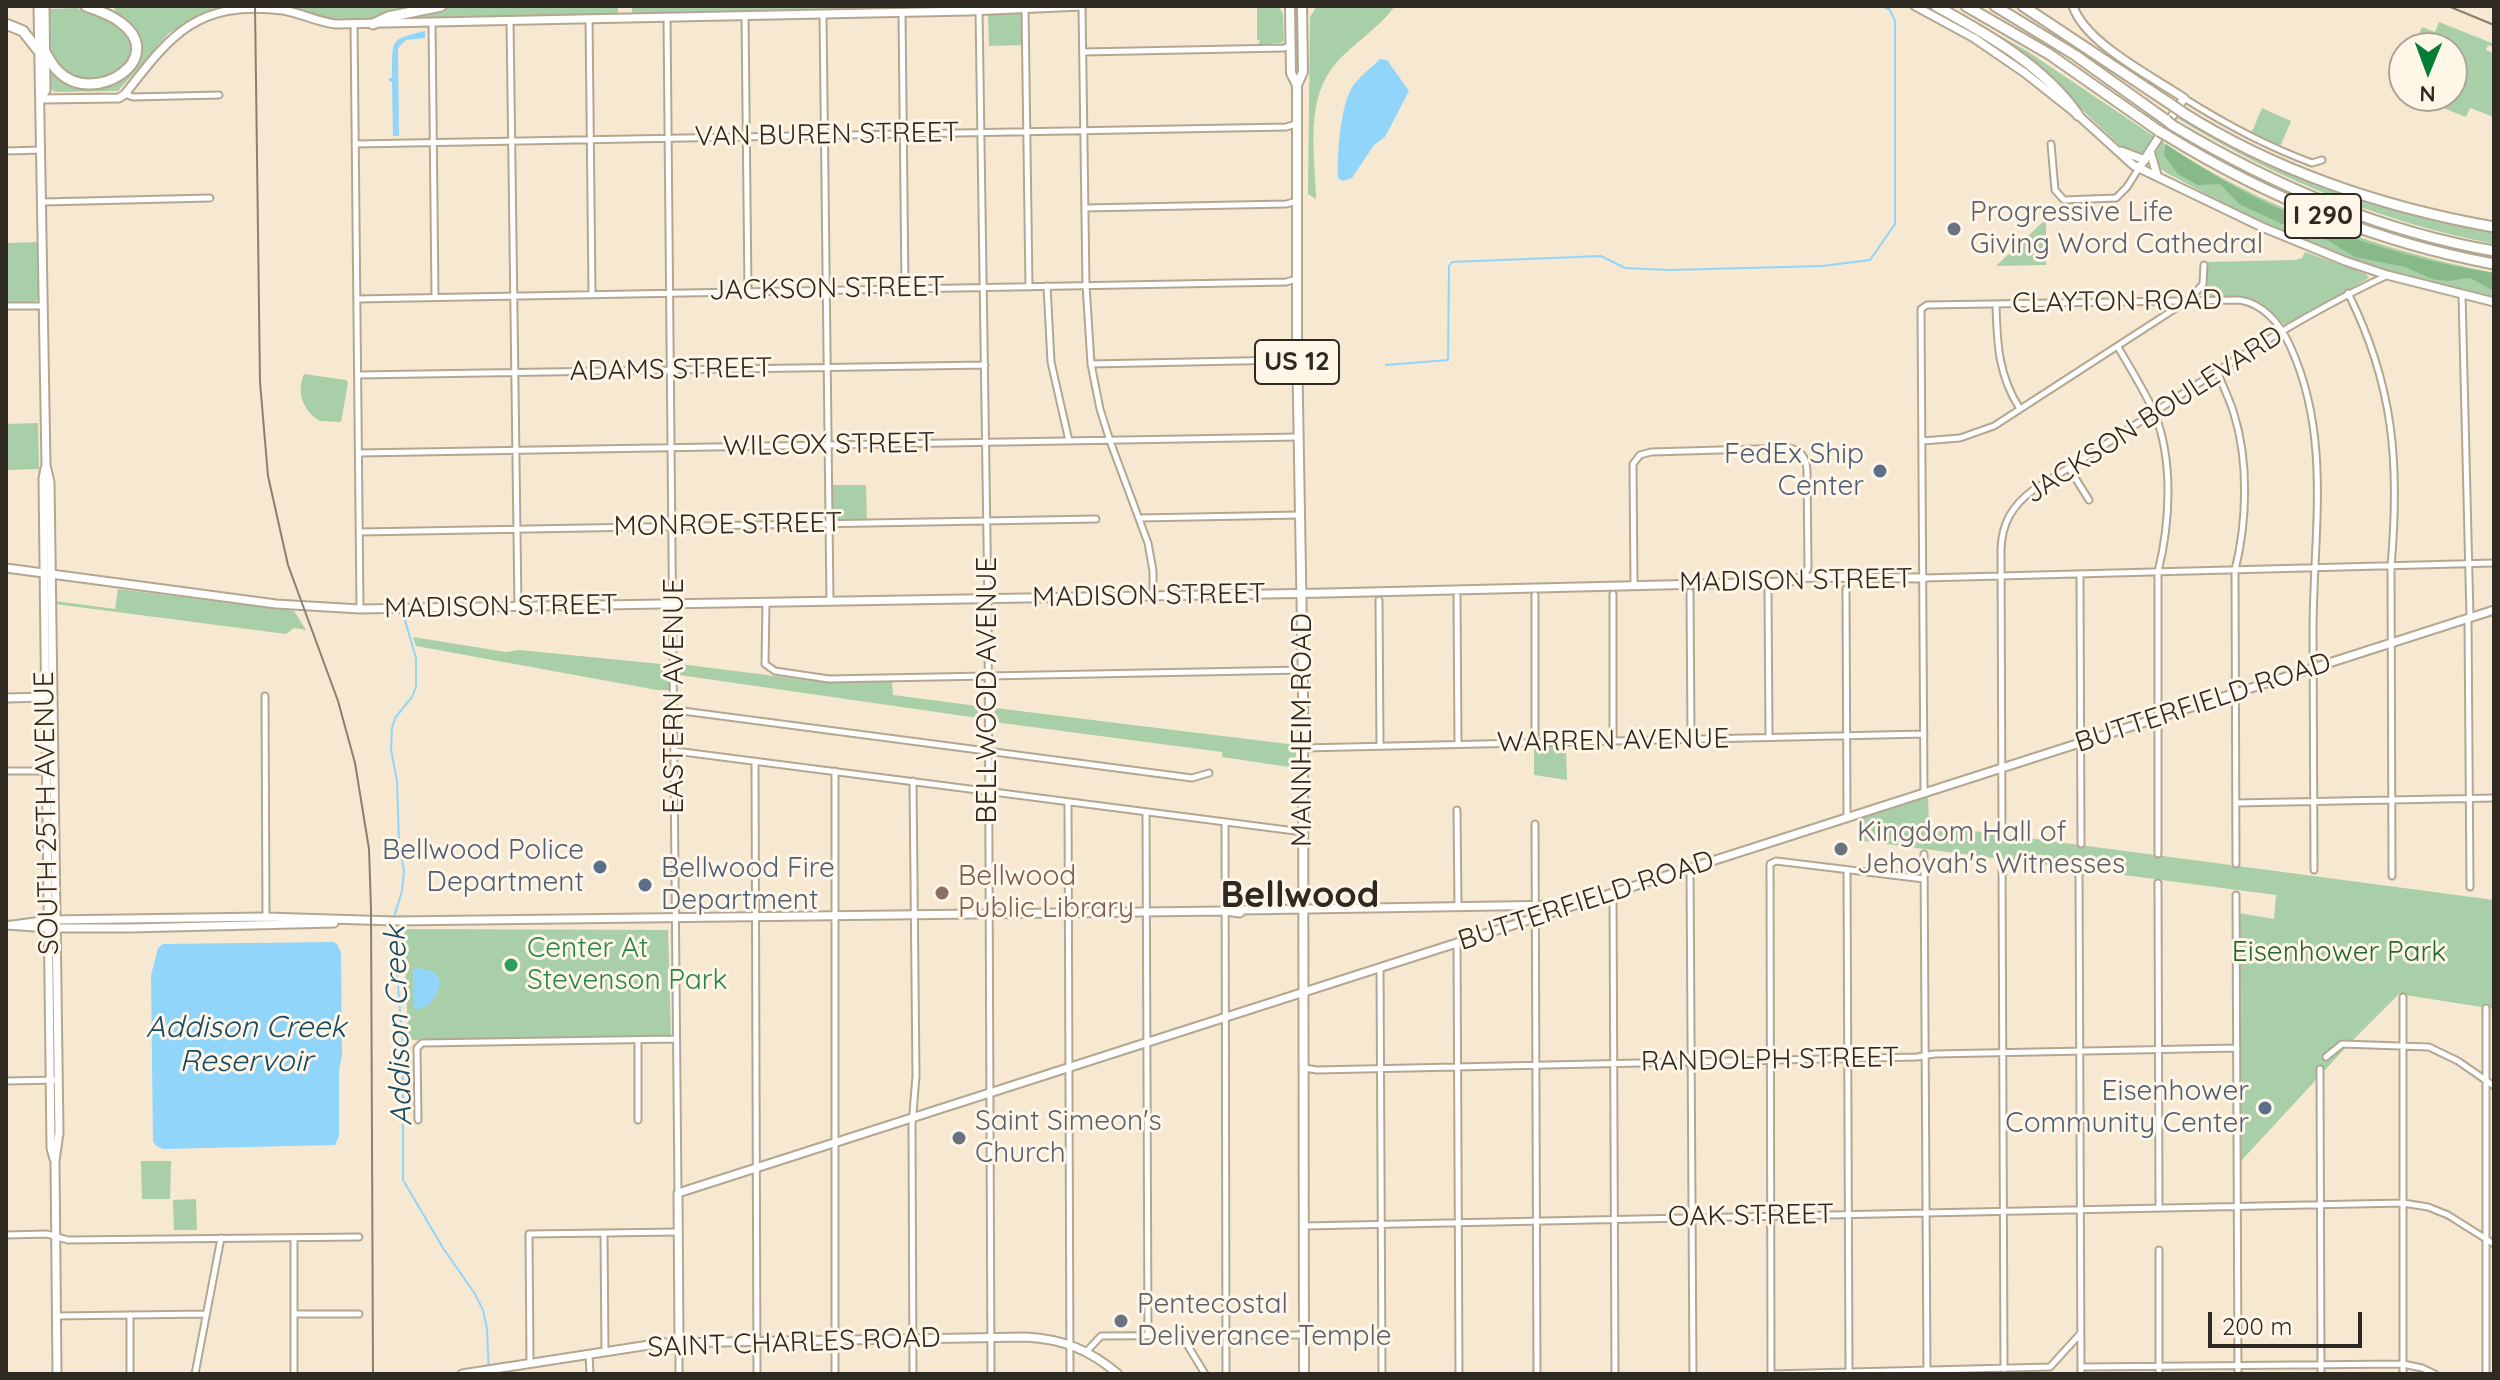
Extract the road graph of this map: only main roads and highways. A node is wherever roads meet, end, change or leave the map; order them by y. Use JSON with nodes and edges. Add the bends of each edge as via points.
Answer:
{"nodes":[{"id":1,"x":38,"y":6,"type":"edge"},
{"id":2,"x":45,"y":6,"type":"edge"},
{"id":3,"x":86,"y":6,"type":"edge"},
{"id":4,"x":441,"y":6,"type":"edge"},
{"id":5,"x":1082,"y":6,"type":"edge"},
{"id":6,"x":1290,"y":6,"type":"edge"},
{"id":7,"x":1302,"y":6,"type":"edge"},
{"id":8,"x":1915,"y":6,"type":"edge"},
{"id":9,"x":1936,"y":6,"type":"edge"},
{"id":10,"x":1966,"y":6,"type":"edge"},
{"id":11,"x":1995,"y":6,"type":"edge"},
{"id":12,"x":2023,"y":6,"type":"edge"},
{"id":13,"x":2073,"y":6,"type":"edge"},
{"id":14,"x":978,"y":8,"type":"edge"},
{"id":15,"x":1025,"y":8,"type":"edge"},
{"id":16,"x":42,"y":22,"type":"junction"},
{"id":17,"x":6,"y":24,"type":"edge"},
{"id":18,"x":373,"y":24,"type":"junction"},
{"id":19,"x":41,"y":50,"type":"junction"},
{"id":20,"x":1297,"y":85,"type":"junction"},
{"id":21,"x":41,"y":99,"type":"junction"},
{"id":22,"x":2078,"y":115,"type":"junction"},
{"id":23,"x":2150,"y":151,"type":"junction"},
{"id":24,"x":2142,"y":164,"type":"junction"},
{"id":25,"x":2157,"y":175,"type":"junction"},
{"id":26,"x":2494,"y":227,"type":"edge"},
{"id":27,"x":2494,"y":251,"type":"edge"},
{"id":28,"x":2494,"y":264,"type":"edge"},
{"id":29,"x":2494,"y":302,"type":"edge"},
{"id":30,"x":6,"y":568,"type":"edge"},
{"id":31,"x":48,"y":574,"type":"junction"},
{"id":32,"x":1924,"y":578,"type":"road end"},
{"id":33,"x":1301,"y":593,"type":"junction"},
{"id":34,"x":2494,"y":610,"type":"edge"},
{"id":35,"x":50,"y":697,"type":"junction"},
{"id":36,"x":6,"y":698,"type":"edge"},
{"id":37,"x":1569,"y":905,"type":"junction"},
{"id":38,"x":1304,"y":909,"type":"junction"},
{"id":39,"x":53,"y":924,"type":"junction"},
{"id":40,"x":10,"y":925,"type":"edge"},
{"id":41,"x":1303,"y":991,"type":"junction"},
{"id":42,"x":678,"y":1193,"type":"joint"},
{"id":43,"x":679,"y":1342,"type":"junction"},
{"id":44,"x":57,"y":1374,"type":"edge"},
{"id":45,"x":462,"y":1374,"type":"edge"},
{"id":46,"x":1118,"y":1374,"type":"edge"},
{"id":47,"x":1304,"y":1374,"type":"edge"}],
"edges":[{"from":1,"to":16,"type":"main road","name":"SOUTH 25TH AVENUE"},
{"from":2,"to":16,"type":"main road","name":"SOUTH 25TH AVENUE"},
{"from":3,"to":19,"type":"highway","via":[[110,15],[132,33],[136,50],[128,70],[114,80],[84,83],[59,73]]},
{"from":4,"to":18,"type":"highway"},
{"from":5,"to":15,"type":"main road"},
{"from":6,"to":20,"type":"main road","name":"MANNHEIM ROAD","number":"US 12","via":[[1291,73]]},
{"from":7,"to":20,"type":"main road","name":"MANNHEIM ROAD","number":"US 12","via":[[1303,72]]},
{"from":8,"to":22,"type":"main road","via":[[2001,56]]},
{"from":9,"to":22,"type":"highway","via":[[2032,68]]},
{"from":10,"to":28,"type":"highway","number":"I 290","via":[[2238,177],[2407,245]]},
{"from":11,"to":27,"type":"highway","number":"I 290","via":[[2169,122],[2252,170],[2330,205],[2421,235]]},
{"from":12,"to":26,"type":"highway","bridge":true,"via":[[2185,114],[2256,153],[2394,203]]},
{"from":13,"to":23,"type":"main road","via":[[2093,37],[2184,98]]},
{"from":14,"to":15,"type":"main road"},
{"from":14,"to":18,"type":"main road"},
{"from":16,"to":19,"type":"main road","name":"SOUTH 25TH AVENUE"},
{"from":17,"to":19,"type":"highway","via":[[23,31]]},
{"from":18,"to":21,"type":"main road","via":[[327,23],[282,10],[207,17],[166,41],[119,98]]},
{"from":19,"to":21,"type":"main road","name":"SOUTH 25TH AVENUE","via":[[46,90]]},
{"from":20,"to":33,"type":"main road","name":"MANNHEIM ROAD","number":"US 12"},
{"from":21,"to":31,"type":"main road","name":"SOUTH 25TH AVENUE"},
{"from":22,"to":24,"type":"main road"},
{"from":23,"to":24,"type":"main road"},
{"from":23,"to":25,"type":"main road"},
{"from":24,"to":25,"type":"main road"},
{"from":25,"to":29,"type":"main road","via":[[2293,241],[2387,275]]},
{"from":30,"to":31,"type":"main road","name":"MADISON STREET"},
{"from":31,"to":33,"type":"main road","name":"MADISON STREET","via":[[276,604],[360,609]]},
{"from":31,"to":35,"type":"main road","name":"SOUTH 25TH AVENUE"},
{"from":32,"to":33,"type":"main road","name":"MADISON STREET"},
{"from":33,"to":38,"type":"main road","name":"MANNHEIM ROAD","number":"US 12"},
{"from":34,"to":37,"type":"main road","name":"BUTTERFIELD ROAD"},
{"from":35,"to":36,"type":"main road"},
{"from":35,"to":39,"type":"main road","name":"SOUTH 25TH AVENUE"},
{"from":37,"to":38,"type":"main road"},
{"from":37,"to":41,"type":"main road","name":"BUTTERFIELD ROAD"},
{"from":38,"to":39,"type":"main road"},
{"from":38,"to":41,"type":"main road","name":"MANNHEIM ROAD","number":"US 12"},
{"from":39,"to":40,"type":"main road"},
{"from":39,"to":44,"type":"main road","name":"SOUTH 25TH AVENUE"},
{"from":41,"to":42,"type":"main road","name":"BUTTERFIELD ROAD"},
{"from":41,"to":47,"type":"main road","name":"MANNHEIM ROAD","number":"US 12"},
{"from":42,"to":43,"type":"main road","name":"EASTERN AVENUE"},
{"from":43,"to":45,"type":"main road","name":"SAINT CHARLES ROAD"},
{"from":43,"to":46,"type":"main road","name":"SAINT CHARLES ROAD","via":[[1043,1338],[1087,1351]]}]}
